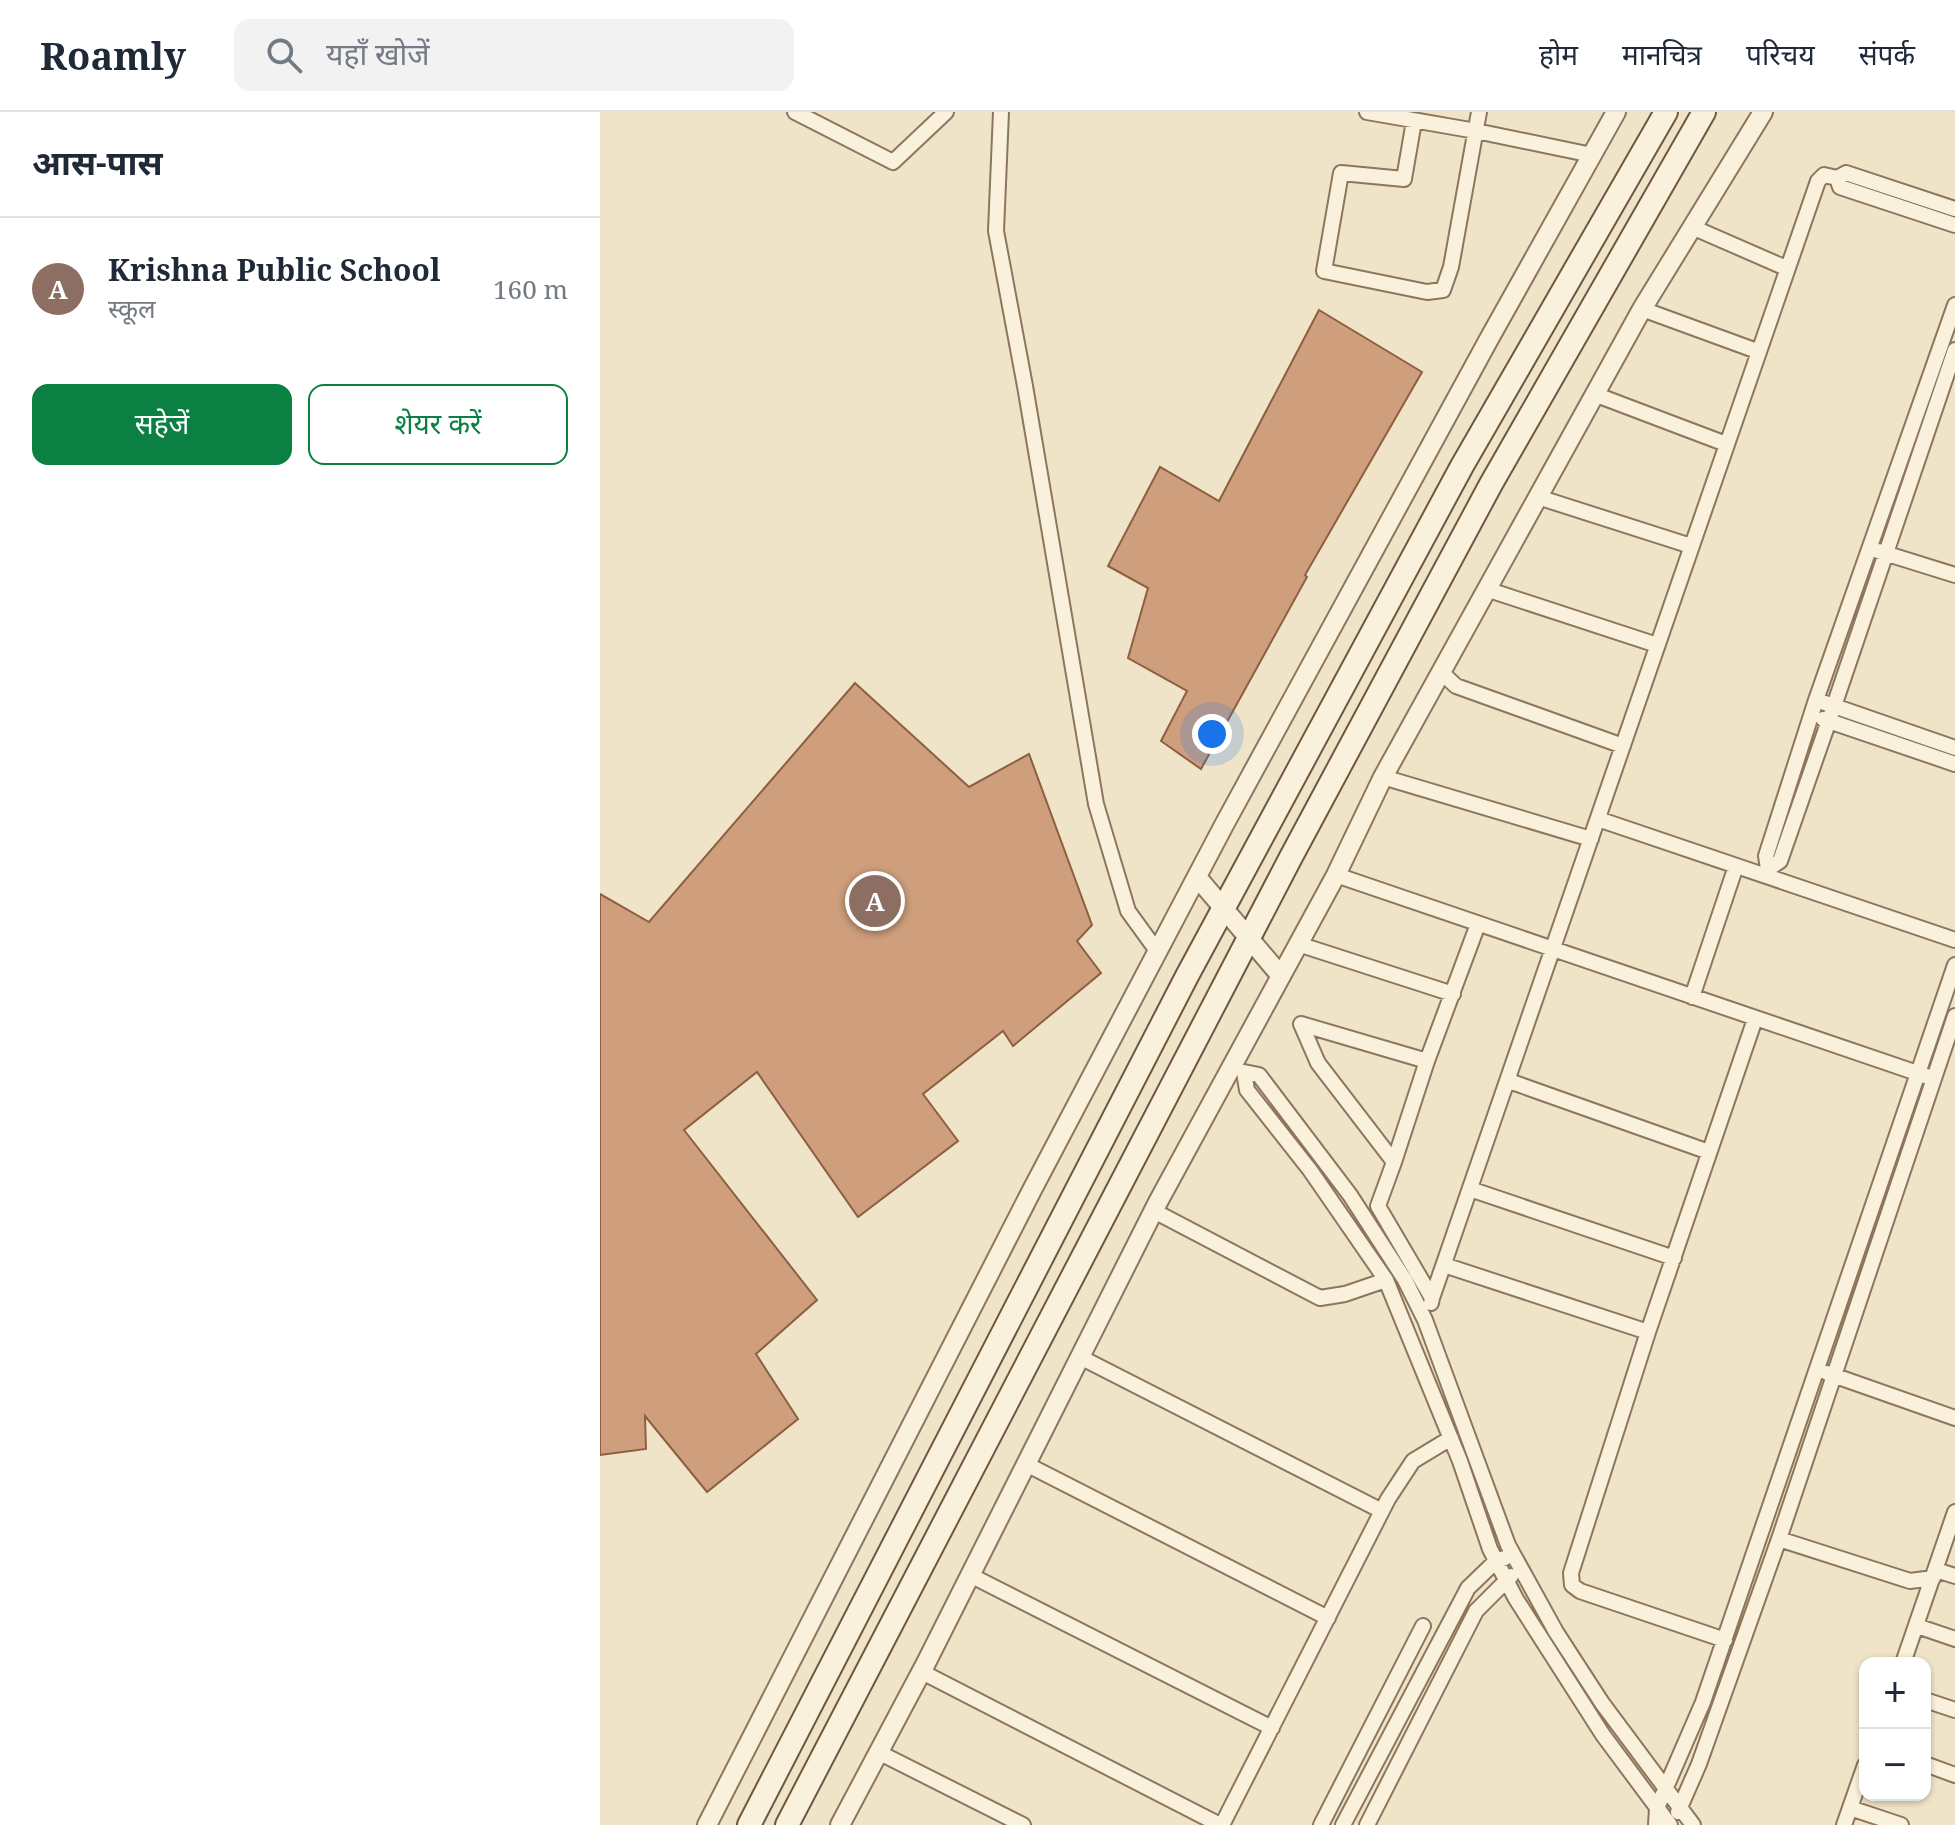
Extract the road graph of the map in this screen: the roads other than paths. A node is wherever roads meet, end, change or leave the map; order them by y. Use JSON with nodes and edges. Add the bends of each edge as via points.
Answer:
{"nodes":[{"id":1,"x":795,"y":112,"type":"edge"},
{"id":2,"x":946,"y":112,"type":"edge"},
{"id":3,"x":1001,"y":112,"type":"edge"},
{"id":4,"x":1367,"y":112,"type":"edge"},
{"id":5,"x":1479,"y":112,"type":"edge"},
{"id":6,"x":1616,"y":112,"type":"edge"},
{"id":7,"x":1666,"y":112,"type":"edge"},
{"id":8,"x":1704,"y":112,"type":"edge"},
{"id":9,"x":1763,"y":112,"type":"edge"},
{"id":10,"x":1414,"y":121,"type":"junction"},
{"id":11,"x":1476,"y":131,"type":"junction"},
{"id":12,"x":1592,"y":155,"type":"junction"},
{"id":13,"x":1837,"y":178,"type":"junction"},
{"id":14,"x":1955,"y":209,"type":"edge"},
{"id":15,"x":1955,"y":225,"type":"edge"},
{"id":16,"x":1692,"y":227,"type":"junction"},
{"id":17,"x":1786,"y":268,"type":"junction"},
{"id":18,"x":1955,"y":305,"type":"edge"},
{"id":19,"x":1642,"y":309,"type":"junction"},
{"id":20,"x":1955,"y":350,"type":"edge"},
{"id":21,"x":1757,"y":351,"type":"junction"},
{"id":22,"x":1932,"y":393,"type":"junction"},
{"id":23,"x":1594,"y":394,"type":"junction"},
{"id":24,"x":1955,"y":401,"type":"edge"},
{"id":25,"x":1726,"y":444,"type":"junction"},
{"id":26,"x":1538,"y":495,"type":"junction"},
{"id":27,"x":1691,"y":546,"type":"junction"},
{"id":28,"x":1870,"y":549,"type":"junction"},
{"id":29,"x":1886,"y":554,"type":"junction"},
{"id":30,"x":1955,"y":575,"type":"edge"},
{"id":31,"x":1489,"y":590,"type":"junction"},
{"id":32,"x":1657,"y":645,"type":"junction"},
{"id":33,"x":1442,"y":673,"type":"junction"},
{"id":34,"x":1816,"y":700,"type":"junction"},
{"id":35,"x":1831,"y":714,"type":"junction"},
{"id":36,"x":1811,"y":715,"type":"junction"},
{"id":37,"x":1623,"y":746,"type":"junction"},
{"id":38,"x":1955,"y":748,"type":"edge"},
{"id":39,"x":1955,"y":764,"type":"edge"},
{"id":40,"x":1383,"y":777,"type":"junction"},
{"id":41,"x":1598,"y":819,"type":"junction"},
{"id":42,"x":1591,"y":839,"type":"junction"},
{"id":43,"x":1736,"y":866,"type":"junction"},
{"id":44,"x":1767,"y":872,"type":"junction"},
{"id":45,"x":1336,"y":875,"type":"junction"},
{"id":46,"x":1197,"y":877,"type":"junction"},
{"id":47,"x":1224,"y":910,"type":"junction"},
{"id":48,"x":1478,"y":924,"type":"junction"},
{"id":49,"x":1247,"y":938,"type":"junction"},
{"id":50,"x":1955,"y":940,"type":"edge"},
{"id":51,"x":1298,"y":944,"type":"junction"},
{"id":52,"x":1157,"y":951,"type":"junction"},
{"id":53,"x":1553,"y":951,"type":"junction"},
{"id":54,"x":1955,"y":965,"type":"edge"},
{"id":55,"x":1281,"y":976,"type":"junction"},
{"id":56,"x":1453,"y":994,"type":"junction"},
{"id":57,"x":1692,"y":997,"type":"junction"},
{"id":58,"x":1955,"y":1016,"type":"edge"},
{"id":59,"x":1755,"y":1019,"type":"junction"},
{"id":60,"x":1427,"y":1061,"type":"junction"},
{"id":61,"x":1240,"y":1065,"type":"junction"},
{"id":62,"x":1918,"y":1073,"type":"junction"},
{"id":63,"x":1933,"y":1079,"type":"junction"},
{"id":64,"x":1509,"y":1081,"type":"junction"},
{"id":65,"x":1709,"y":1152,"type":"junction"},
{"id":66,"x":1394,"y":1162,"type":"junction"},
{"id":67,"x":1470,"y":1189,"type":"junction"},
{"id":68,"x":1154,"y":1211,"type":"junction"},
{"id":69,"x":1674,"y":1258,"type":"junction"},
{"id":70,"x":1444,"y":1265,"type":"junction"},
{"id":71,"x":1386,"y":1280,"type":"junction"},
{"id":72,"x":1432,"y":1298,"type":"junction"},
{"id":73,"x":1425,"y":1320,"type":"junction"},
{"id":74,"x":1648,"y":1332,"type":"junction"},
{"id":75,"x":1080,"y":1357,"type":"junction"},
{"id":76,"x":1818,"y":1371,"type":"junction"},
{"id":77,"x":1834,"y":1375,"type":"junction"},
{"id":78,"x":1955,"y":1418,"type":"edge"},
{"id":79,"x":1451,"y":1438,"type":"junction"},
{"id":80,"x":1026,"y":1464,"type":"junction"},
{"id":81,"x":1382,"y":1511,"type":"junction"},
{"id":82,"x":1955,"y":1512,"type":"edge"},
{"id":83,"x":1779,"y":1539,"type":"junction"},
{"id":84,"x":1513,"y":1554,"type":"junction"},
{"id":85,"x":1496,"y":1561,"type":"junction"},
{"id":86,"x":1521,"y":1569,"type":"junction"},
{"id":87,"x":1934,"y":1574,"type":"junction"},
{"id":88,"x":970,"y":1575,"type":"junction"},
{"id":89,"x":1955,"y":1576,"type":"edge"},
{"id":90,"x":1505,"y":1579,"type":"junction"},
{"id":91,"x":1328,"y":1618,"type":"junction"},
{"id":92,"x":1423,"y":1626,"type":"dead end"},
{"id":93,"x":1917,"y":1626,"type":"junction"},
{"id":94,"x":1955,"y":1639,"type":"edge"},
{"id":95,"x":1725,"y":1640,"type":"junction"},
{"id":96,"x":1905,"y":1657,"type":"edge"},
{"id":97,"x":922,"y":1672,"type":"junction"},
{"id":98,"x":1931,"y":1702,"type":"edge"},
{"id":99,"x":1955,"y":1710,"type":"edge"},
{"id":100,"x":1272,"y":1728,"type":"junction"},
{"id":101,"x":878,"y":1752,"type":"junction"},
{"id":102,"x":1931,"y":1766,"type":"edge"},
{"id":103,"x":1955,"y":1775,"type":"edge"},
{"id":104,"x":1859,"y":1782,"type":"edge"},
{"id":105,"x":1667,"y":1789,"type":"junction"},
{"id":106,"x":1657,"y":1808,"type":"junction"},
{"id":107,"x":1681,"y":1808,"type":"junction"},
{"id":108,"x":1850,"y":1808,"type":"junction"},
{"id":109,"x":707,"y":1825,"type":"edge"},
{"id":110,"x":749,"y":1825,"type":"edge"},
{"id":111,"x":787,"y":1825,"type":"edge"},
{"id":112,"x":840,"y":1825,"type":"edge"},
{"id":113,"x":1023,"y":1825,"type":"edge"},
{"id":114,"x":1221,"y":1825,"type":"edge"},
{"id":115,"x":1321,"y":1825,"type":"edge"},
{"id":116,"x":1343,"y":1825,"type":"edge"},
{"id":117,"x":1367,"y":1825,"type":"edge"},
{"id":118,"x":1656,"y":1825,"type":"edge"},
{"id":119,"x":1671,"y":1825,"type":"edge"},
{"id":120,"x":1693,"y":1825,"type":"edge"},
{"id":121,"x":1844,"y":1825,"type":"edge"},
{"id":122,"x":1901,"y":1825,"type":"edge"}],
"edges":[{"from":1,"to":2,"type":"street","via":[[893,162]]},
{"from":3,"to":52,"type":"street","via":[[996,231],[1096,804],[1128,911]]},
{"from":4,"to":10,"type":"street"},
{"from":5,"to":11,"type":"street"},
{"from":6,"to":12,"type":"street"},
{"from":7,"to":47,"type":"main road","via":[[1462,466]]},
{"from":8,"to":49,"type":"main road","via":[[1491,484]]},
{"from":9,"to":16,"type":"street"},
{"from":10,"to":11,"type":"street"},
{"from":10,"to":11,"type":"street","via":[[1404,179],[1341,173],[1324,271],[1427,292],[1443,290]]},
{"from":11,"to":12,"type":"street"},
{"from":12,"to":46,"type":"street"},
{"from":13,"to":14,"type":"street","via":[[1846,173]]},
{"from":13,"to":15,"type":"street","via":[[1840,187]]},
{"from":13,"to":17,"type":"street","via":[[1824,175],[1818,181]]},
{"from":16,"to":17,"type":"street"},
{"from":16,"to":19,"type":"street"},
{"from":17,"to":21,"type":"street"},
{"from":18,"to":22,"type":"street"},
{"from":19,"to":21,"type":"street"},
{"from":19,"to":23,"type":"street"},
{"from":20,"to":22,"type":"street"},
{"from":21,"to":25,"type":"street"},
{"from":22,"to":24,"type":"street"},
{"from":22,"to":28,"type":"street"},
{"from":22,"to":29,"type":"street"},
{"from":23,"to":25,"type":"street"},
{"from":23,"to":26,"type":"street"},
{"from":25,"to":27,"type":"street"},
{"from":26,"to":27,"type":"street"},
{"from":26,"to":31,"type":"street"},
{"from":27,"to":32,"type":"street"},
{"from":28,"to":29,"type":"street"},
{"from":28,"to":34,"type":"street"},
{"from":29,"to":30,"type":"street"},
{"from":29,"to":35,"type":"street"},
{"from":31,"to":32,"type":"street"},
{"from":31,"to":33,"type":"street"},
{"from":32,"to":37,"type":"street"},
{"from":33,"to":37,"type":"street","via":[[1456,686]]},
{"from":33,"to":40,"type":"street"},
{"from":34,"to":35,"type":"street"},
{"from":34,"to":36,"type":"street"},
{"from":35,"to":36,"type":"street"},
{"from":35,"to":38,"type":"street"},
{"from":35,"to":39,"type":"street"},
{"from":35,"to":44,"type":"street","via":[[1780,861]]},
{"from":36,"to":44,"type":"street","via":[[1766,856]]},
{"from":37,"to":41,"type":"street"},
{"from":40,"to":42,"type":"street"},
{"from":40,"to":45,"type":"street"},
{"from":41,"to":42,"type":"street"},
{"from":41,"to":43,"type":"street"},
{"from":42,"to":53,"type":"street"},
{"from":43,"to":44,"type":"street"},
{"from":43,"to":57,"type":"street"},
{"from":44,"to":50,"type":"street"},
{"from":45,"to":48,"type":"street"},
{"from":45,"to":51,"type":"street"},
{"from":46,"to":47,"type":"street"},
{"from":46,"to":52,"type":"street"},
{"from":47,"to":49,"type":"street"},
{"from":47,"to":110,"type":"main road"},
{"from":48,"to":53,"type":"street"},
{"from":48,"to":56,"type":"street"},
{"from":49,"to":55,"type":"street"},
{"from":49,"to":111,"type":"main road"},
{"from":51,"to":55,"type":"street"},
{"from":51,"to":56,"type":"street"},
{"from":52,"to":109,"type":"street"},
{"from":53,"to":57,"type":"street"},
{"from":53,"to":64,"type":"street"},
{"from":54,"to":62,"type":"street"},
{"from":55,"to":61,"type":"street"},
{"from":56,"to":60,"type":"street"},
{"from":57,"to":59,"type":"street"},
{"from":58,"to":63,"type":"street"},
{"from":59,"to":62,"type":"street"},
{"from":59,"to":65,"type":"street"},
{"from":60,"to":66,"type":"street"},
{"from":60,"to":66,"type":"street","via":[[1301,1024],[1318,1063]]},
{"from":61,"to":68,"type":"street"},
{"from":61,"to":71,"type":"street","via":[[1247,1090]]},
{"from":61,"to":73,"type":"street","via":[[1259,1075],[1350,1195]]},
{"from":62,"to":63,"type":"street"},
{"from":62,"to":76,"type":"street"},
{"from":63,"to":77,"type":"street"},
{"from":64,"to":65,"type":"street"},
{"from":64,"to":67,"type":"street"},
{"from":65,"to":69,"type":"street"},
{"from":66,"to":72,"type":"street","via":[[1378,1206]]},
{"from":67,"to":69,"type":"street"},
{"from":67,"to":70,"type":"street"},
{"from":68,"to":71,"type":"street","via":[[1320,1298]]},
{"from":68,"to":75,"type":"street"},
{"from":69,"to":74,"type":"street"},
{"from":70,"to":72,"type":"street"},
{"from":70,"to":74,"type":"street"},
{"from":71,"to":79,"type":"street"},
{"from":72,"to":73,"type":"street"},
{"from":73,"to":84,"type":"street"},
{"from":74,"to":95,"type":"street","via":[[1571,1573],[1572,1585]]},
{"from":75,"to":80,"type":"street"},
{"from":75,"to":81,"type":"street"},
{"from":76,"to":77,"type":"street"},
{"from":76,"to":95,"type":"street"},
{"from":77,"to":78,"type":"street"},
{"from":77,"to":83,"type":"street"},
{"from":79,"to":81,"type":"street","via":[[1413,1461]]},
{"from":79,"to":85,"type":"street"},
{"from":80,"to":88,"type":"street"},
{"from":80,"to":91,"type":"street"},
{"from":81,"to":91,"type":"street"},
{"from":82,"to":87,"type":"street"},
{"from":83,"to":87,"type":"street","via":[[1910,1581]]},
{"from":83,"to":107,"type":"street"},
{"from":84,"to":85,"type":"street"},
{"from":84,"to":86,"type":"street"},
{"from":85,"to":90,"type":"street"},
{"from":85,"to":116,"type":"street","via":[[1468,1588]]},
{"from":86,"to":90,"type":"street"},
{"from":86,"to":105,"type":"street","via":[[1602,1703]]},
{"from":87,"to":89,"type":"street"},
{"from":87,"to":93,"type":"street"},
{"from":88,"to":97,"type":"street"},
{"from":88,"to":100,"type":"street"},
{"from":90,"to":106,"type":"street","via":[[1603,1735]]},
{"from":90,"to":117,"type":"street","via":[[1476,1611]]},
{"from":91,"to":100,"type":"street"},
{"from":92,"to":115,"type":"street"},
{"from":93,"to":94,"type":"street"},
{"from":93,"to":96,"type":"street"},
{"from":95,"to":105,"type":"street"},
{"from":97,"to":101,"type":"street"},
{"from":97,"to":114,"type":"street"},
{"from":98,"to":99,"type":"street"},
{"from":100,"to":114,"type":"street"},
{"from":101,"to":112,"type":"street"},
{"from":101,"to":113,"type":"street"},
{"from":102,"to":103,"type":"street"},
{"from":104,"to":108,"type":"street"},
{"from":105,"to":106,"type":"street"},
{"from":105,"to":107,"type":"street"},
{"from":106,"to":118,"type":"street"},
{"from":106,"to":119,"type":"street"},
{"from":107,"to":119,"type":"street"},
{"from":107,"to":120,"type":"street"},
{"from":108,"to":121,"type":"street"},
{"from":108,"to":122,"type":"street"}]}
